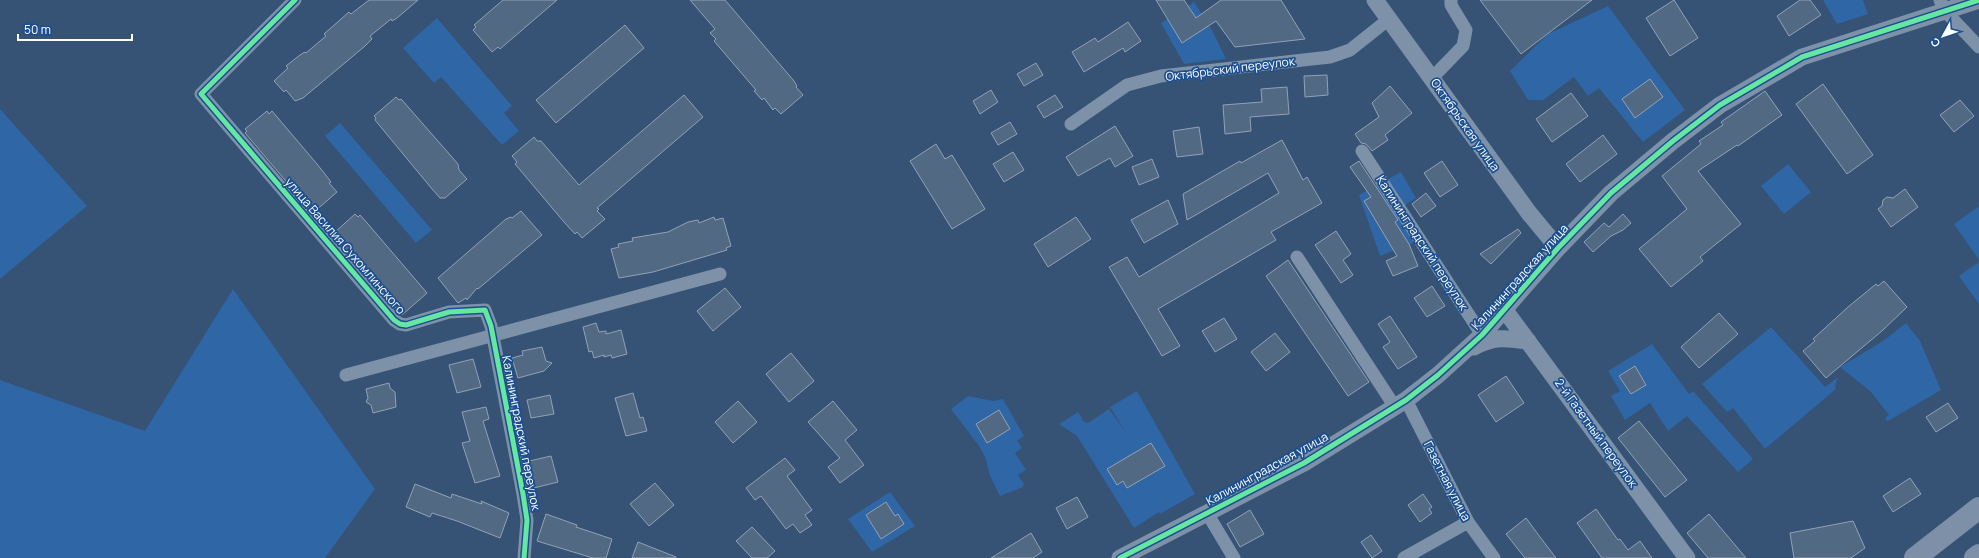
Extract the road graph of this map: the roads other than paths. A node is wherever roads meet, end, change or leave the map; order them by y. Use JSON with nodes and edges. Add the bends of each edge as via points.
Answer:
{"nodes":[{"id":1,"x":295,"y":0,"type":"edge"},
{"id":2,"x":1375,"y":0,"type":"edge"},
{"id":3,"x":1451,"y":0,"type":"edge"},
{"id":4,"x":1979,"y":0,"type":"edge"},
{"id":5,"x":1942,"y":5,"type":"edge"},
{"id":6,"x":1388,"y":19,"type":"junction"},
{"id":7,"x":1979,"y":47,"type":"edge"},
{"id":8,"x":1432,"y":78,"type":"junction"},
{"id":9,"x":1071,"y":124,"type":"dead end"},
{"id":10,"x":1362,"y":151,"type":"dead end"},
{"id":11,"x":1558,"y":248,"type":"junction"},
{"id":12,"x":1297,"y":257,"type":"dead end"},
{"id":13,"x":720,"y":274,"type":"dead end"},
{"id":14,"x":1504,"y":309,"type":"junction"},
{"id":15,"x":1482,"y":335,"type":"junction"},
{"id":16,"x":492,"y":336,"type":"junction"},
{"id":17,"x":1528,"y":341,"type":"junction"},
{"id":18,"x":1463,"y":353,"type":"junction"},
{"id":19,"x":346,"y":375,"type":"dead end"},
{"id":20,"x":1400,"y":403,"type":"junction"},
{"id":21,"x":1979,"y":508,"type":"edge"},
{"id":22,"x":1207,"y":513,"type":"junction"},
{"id":23,"x":1468,"y":522,"type":"junction"},
{"id":24,"x":1979,"y":555,"type":"edge"},
{"id":25,"x":524,"y":558,"type":"edge"},
{"id":26,"x":1120,"y":558,"type":"edge"},
{"id":27,"x":1234,"y":558,"type":"edge"},
{"id":28,"x":1404,"y":558,"type":"edge"},
{"id":29,"x":1494,"y":558,"type":"edge"},
{"id":30,"x":1687,"y":558,"type":"edge"},
{"id":31,"x":1915,"y":558,"type":"edge"},
{"id":32,"x":1975,"y":558,"type":"edge"}],
"edges":[{"from":1,"to":16,"type":"street","name":"улица Василия Сухомлинского","via":[[201,94],[394,320],[406,325],[449,312],[485,310]]},
{"from":2,"to":6,"type":"street","name":"Октябрьская улица"},
{"from":3,"to":8,"type":"street","via":[[1451,5],[1466,30],[1463,46]]},
{"from":4,"to":5,"type":"street","name":"Калининградская улица"},
{"from":5,"to":7,"type":"street"},
{"from":5,"to":11,"type":"street","name":"Калининградская улица","via":[[1802,58],[1720,105],[1611,194]]},
{"from":6,"to":8,"type":"street","name":"Октябрьская улица"},
{"from":6,"to":9,"type":"street","name":"Октябрьский переулок","via":[[1350,50],[1330,57],[1161,76],[1126,85]]},
{"from":8,"to":11,"type":"street","name":"Октябрьская улица"},
{"from":10,"to":15,"type":"street","name":"Калининградский переулок"},
{"from":11,"to":14,"type":"street","name":"Калининградская улица"},
{"from":12,"to":20,"type":"street","name":"Газетная улица"},
{"from":13,"to":16,"type":"street"},
{"from":14,"to":15,"type":"street","name":"Калининградская улица"},
{"from":14,"to":17,"type":"street","name":"2-й Газетный переулок"},
{"from":15,"to":18,"type":"street","name":"Калининградская улица"},
{"from":16,"to":19,"type":"street"},
{"from":16,"to":25,"type":"street","name":"Калининградский переулок","via":[[527,520]]},
{"from":17,"to":18,"type":"street","via":[[1502,337],[1484,342]]},
{"from":17,"to":30,"type":"street","name":"2-й Газетный переулок"},
{"from":18,"to":20,"type":"street","name":"Калининградская улица"},
{"from":20,"to":22,"type":"street","name":"Калининградская улица","via":[[1304,463]]},
{"from":20,"to":23,"type":"street","name":"Газетная улица"},
{"from":21,"to":31,"type":"highway"},
{"from":22,"to":26,"type":"street","name":"Калининградская улица"},
{"from":22,"to":27,"type":"street"},
{"from":23,"to":28,"type":"street"},
{"from":23,"to":29,"type":"street","name":"Газетная улица"},
{"from":24,"to":32,"type":"highway"}]}
